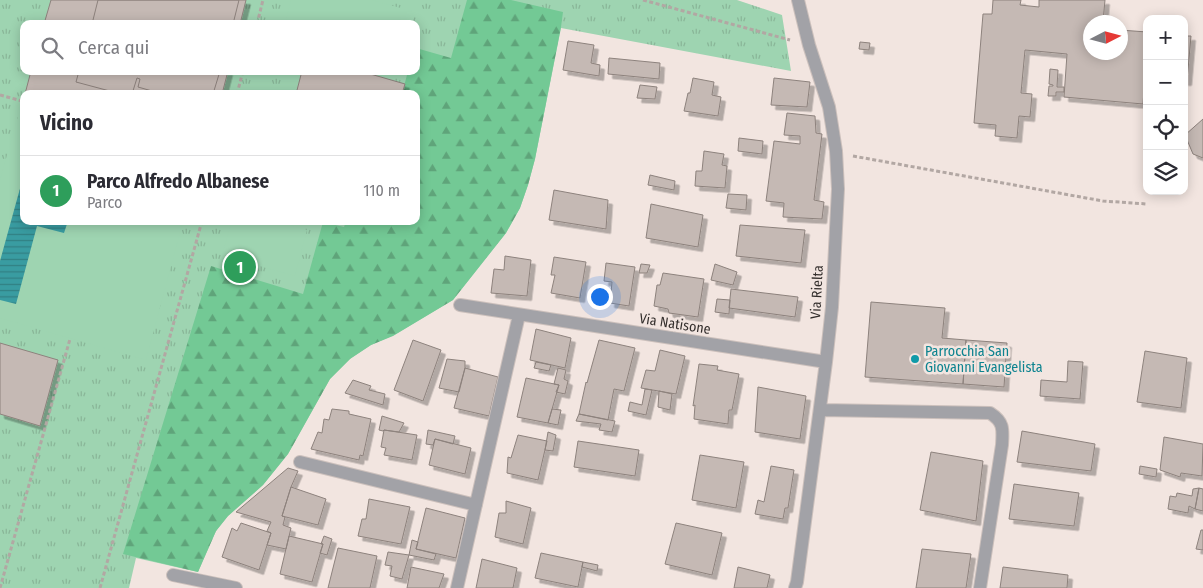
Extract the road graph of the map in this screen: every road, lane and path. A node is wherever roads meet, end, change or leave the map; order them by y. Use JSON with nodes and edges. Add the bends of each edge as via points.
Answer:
{"nodes":[{"id":1,"x":263,"y":0,"type":"edge"},
{"id":2,"x":644,"y":0,"type":"edge"},
{"id":3,"x":798,"y":0,"type":"edge"},
{"id":4,"x":258,"y":20,"type":"edge"},
{"id":5,"x":809,"y":45,"type":"junction"},
{"id":6,"x":242,"y":75,"type":"edge"},
{"id":7,"x":238,"y":90,"type":"edge"},
{"id":8,"x":0,"y":95,"type":"edge"},
{"id":9,"x":20,"y":100,"type":"edge"},
{"id":10,"x":836,"y":152,"type":"junction"},
{"id":11,"x":1147,"y":204,"type":"dead end"},
{"id":12,"x":201,"y":225,"type":"edge"},
{"id":13,"x":460,"y":305,"type":"dead end"},
{"id":14,"x":519,"y":315,"type":"junction"},
{"id":15,"x":70,"y":339,"type":"dead end"},
{"id":16,"x":826,"y":362,"type":"junction"},
{"id":17,"x":821,"y":410,"type":"junction"},
{"id":18,"x":300,"y":462,"type":"dead end"},
{"id":19,"x":476,"y":505,"type":"junction"},
{"id":20,"x":173,"y":575,"type":"dead end"},
{"id":21,"x":0,"y":588,"type":"edge"},
{"id":22,"x":100,"y":588,"type":"edge"},
{"id":23,"x":236,"y":588,"type":"edge"},
{"id":24,"x":457,"y":588,"type":"edge"},
{"id":25,"x":795,"y":588,"type":"edge"},
{"id":26,"x":980,"y":588,"type":"edge"}],
"edges":[{"from":1,"to":4,"type":"path"},
{"from":2,"to":5,"type":"path"},
{"from":3,"to":5,"type":"street","name":"Via Rielta"},
{"from":5,"to":10,"type":"street","name":"Via Rielta","via":[[830,107]]},
{"from":6,"to":7,"type":"path"},
{"from":8,"to":9,"type":"path"},
{"from":10,"to":11,"type":"path","via":[[1103,200]]},
{"from":10,"to":16,"type":"street","name":"Via Rielta","via":[[838,189]]},
{"from":12,"to":22,"type":"path"},
{"from":13,"to":14,"type":"street","name":"Via Natisone"},
{"from":14,"to":16,"type":"street","name":"Via Natisone"},
{"from":14,"to":19,"type":"street"},
{"from":15,"to":21,"type":"path"},
{"from":16,"to":17,"type":"street","name":"Via Rielta"},
{"from":17,"to":25,"type":"street","name":"Via Rielta"},
{"from":17,"to":26,"type":"street","via":[[990,413],[997,418],[1003,429],[1002,445]]},
{"from":18,"to":19,"type":"street"},
{"from":19,"to":24,"type":"street"},
{"from":20,"to":23,"type":"street"}]}
